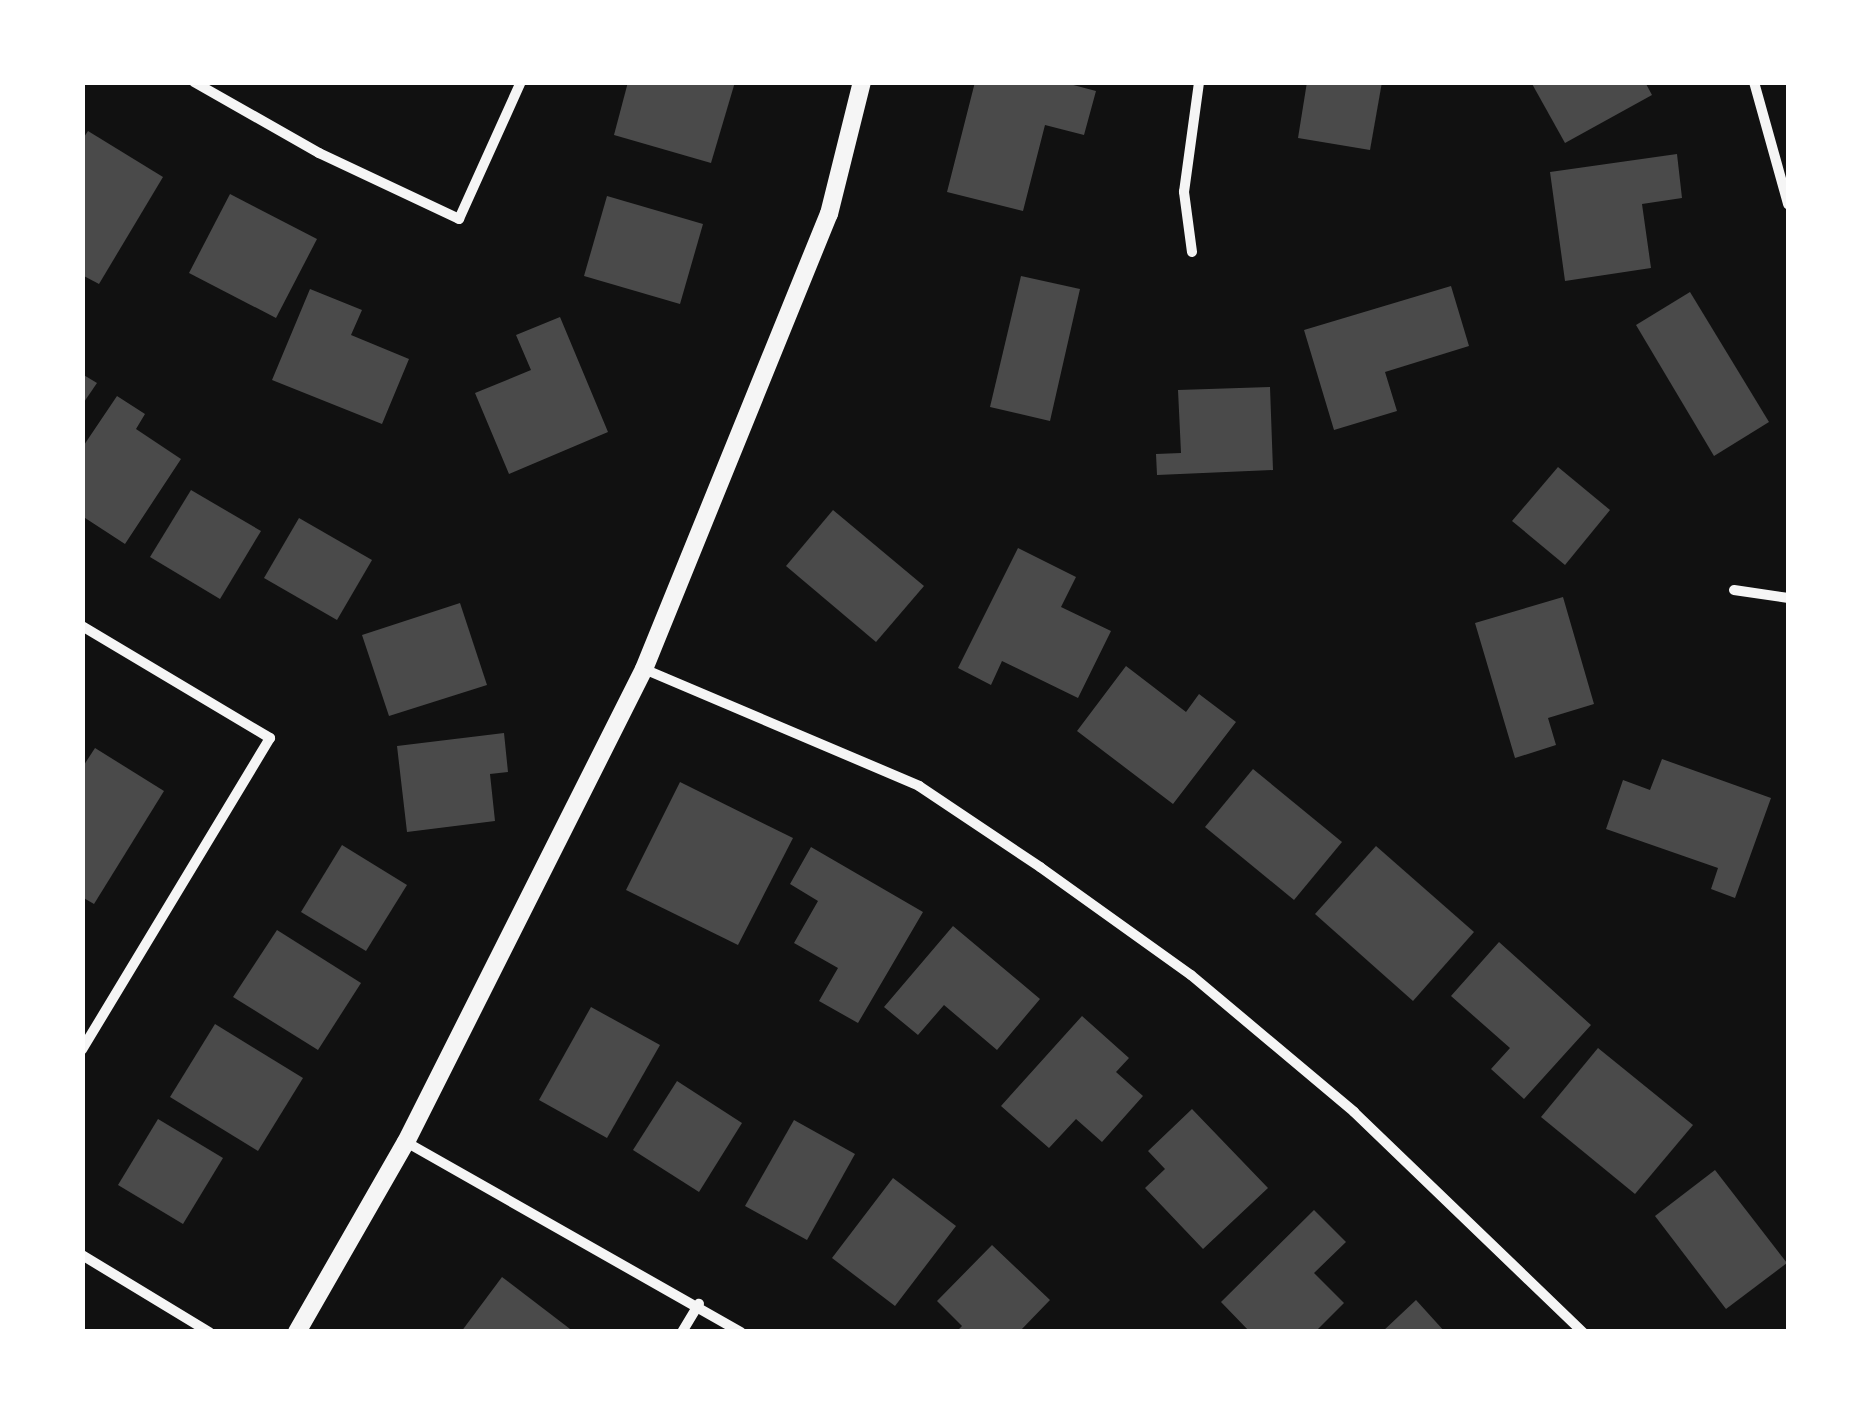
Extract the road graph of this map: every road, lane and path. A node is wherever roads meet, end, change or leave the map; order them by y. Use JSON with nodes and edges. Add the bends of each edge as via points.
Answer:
{"nodes":[{"id":1,"x":194,"y":82,"type":"edge"},
{"id":2,"x":521,"y":82,"type":"edge"},
{"id":3,"x":862,"y":82,"type":"edge"},
{"id":4,"x":1199,"y":82,"type":"edge"},
{"id":5,"x":1754,"y":82,"type":"edge"},
{"id":6,"x":1788,"y":204,"type":"edge"},
{"id":7,"x":1192,"y":252,"type":"dead end"},
{"id":8,"x":1734,"y":590,"type":"dead end"},
{"id":9,"x":1788,"y":598,"type":"edge"},
{"id":10,"x":82,"y":626,"type":"edge"},
{"id":11,"x":644,"y":670,"type":"junction"},
{"id":12,"x":82,"y":1050,"type":"edge"},
{"id":13,"x":406,"y":1142,"type":"junction"},
{"id":14,"x":82,"y":1255,"type":"edge"},
{"id":15,"x":699,"y":1304,"type":"junction"},
{"id":16,"x":209,"y":1332,"type":"edge"},
{"id":17,"x":297,"y":1332,"type":"edge"},
{"id":18,"x":682,"y":1332,"type":"edge"},
{"id":19,"x":742,"y":1332,"type":"edge"},
{"id":20,"x":1583,"y":1332,"type":"edge"}],
"edges":[{"from":1,"to":2,"type":"street","via":[[320,153],[459,219]]},
{"from":3,"to":11,"type":"street","via":[[829,214]]},
{"from":4,"to":7,"type":"street","via":[[1184,192]]},
{"from":5,"to":6,"type":"street"},
{"from":8,"to":9,"type":"street"},
{"from":10,"to":12,"type":"street","via":[[270,738]]},
{"from":11,"to":13,"type":"street"},
{"from":11,"to":20,"type":"street","via":[[919,786],[1040,868],[1192,976],[1354,1112]]},
{"from":13,"to":15,"type":"street"},
{"from":13,"to":17,"type":"street"},
{"from":14,"to":16,"type":"street"},
{"from":15,"to":18,"type":"street"},
{"from":15,"to":19,"type":"street"}]}
